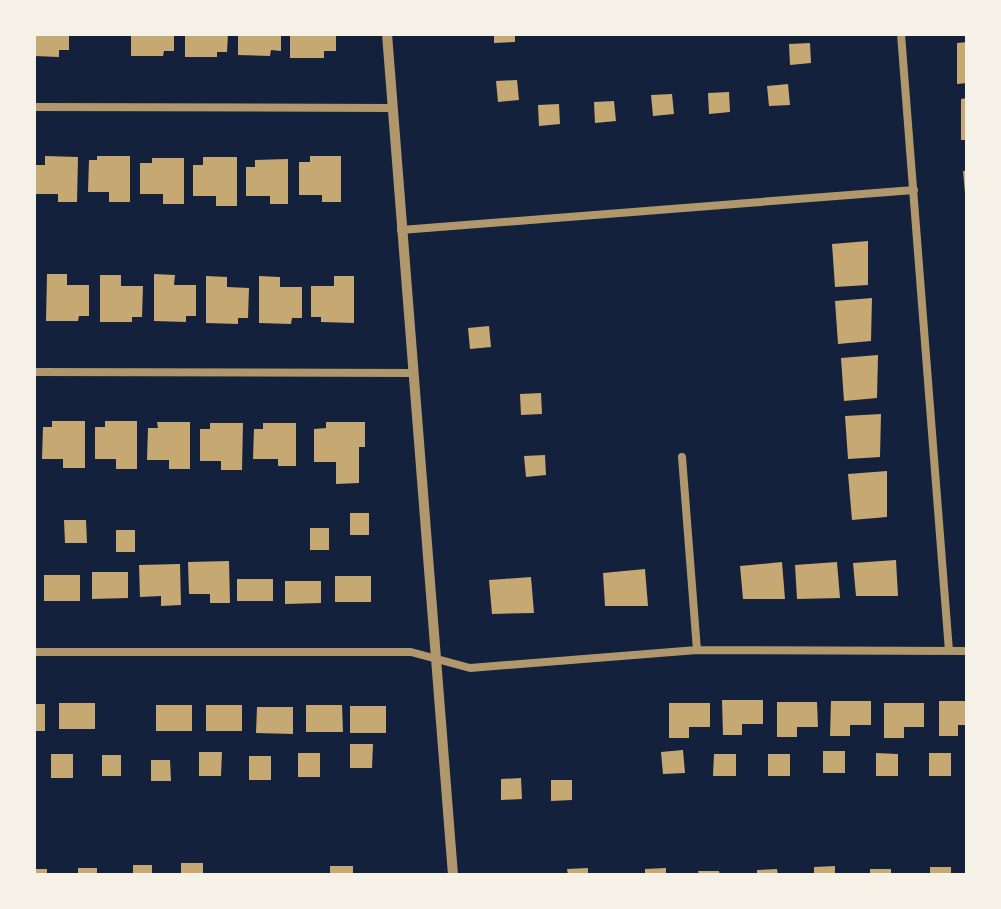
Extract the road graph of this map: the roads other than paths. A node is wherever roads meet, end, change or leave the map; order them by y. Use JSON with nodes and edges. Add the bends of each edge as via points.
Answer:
{"nodes":[{"id":1,"x":387,"y":34,"type":"edge"},
{"id":2,"x":901,"y":34,"type":"edge"},
{"id":3,"x":34,"y":107,"type":"edge"},
{"id":4,"x":393,"y":108,"type":"junction"},
{"id":5,"x":914,"y":190,"type":"junction"},
{"id":6,"x":401,"y":230,"type":"junction"},
{"id":7,"x":34,"y":372,"type":"edge"},
{"id":8,"x":413,"y":373,"type":"junction"},
{"id":9,"x":682,"y":457,"type":"dead end"},
{"id":10,"x":697,"y":650,"type":"junction"},
{"id":11,"x":949,"y":651,"type":"junction"},
{"id":12,"x":967,"y":651,"type":"edge"},
{"id":13,"x":34,"y":652,"type":"edge"},
{"id":14,"x":434,"y":659,"type":"junction"},
{"id":15,"x":453,"y":875,"type":"edge"}],
"edges":[{"from":1,"to":4,"type":"street"},
{"from":2,"to":5,"type":"street"},
{"from":3,"to":4,"type":"street"},
{"from":4,"to":6,"type":"street"},
{"from":5,"to":6,"type":"street"},
{"from":5,"to":11,"type":"street"},
{"from":6,"to":8,"type":"street"},
{"from":7,"to":8,"type":"street"},
{"from":8,"to":14,"type":"street"},
{"from":9,"to":10,"type":"street"},
{"from":10,"to":11,"type":"street"},
{"from":10,"to":14,"type":"street","via":[[470,668]]},
{"from":11,"to":12,"type":"street"},
{"from":13,"to":14,"type":"street","via":[[411,652]]},
{"from":14,"to":15,"type":"street"}]}
